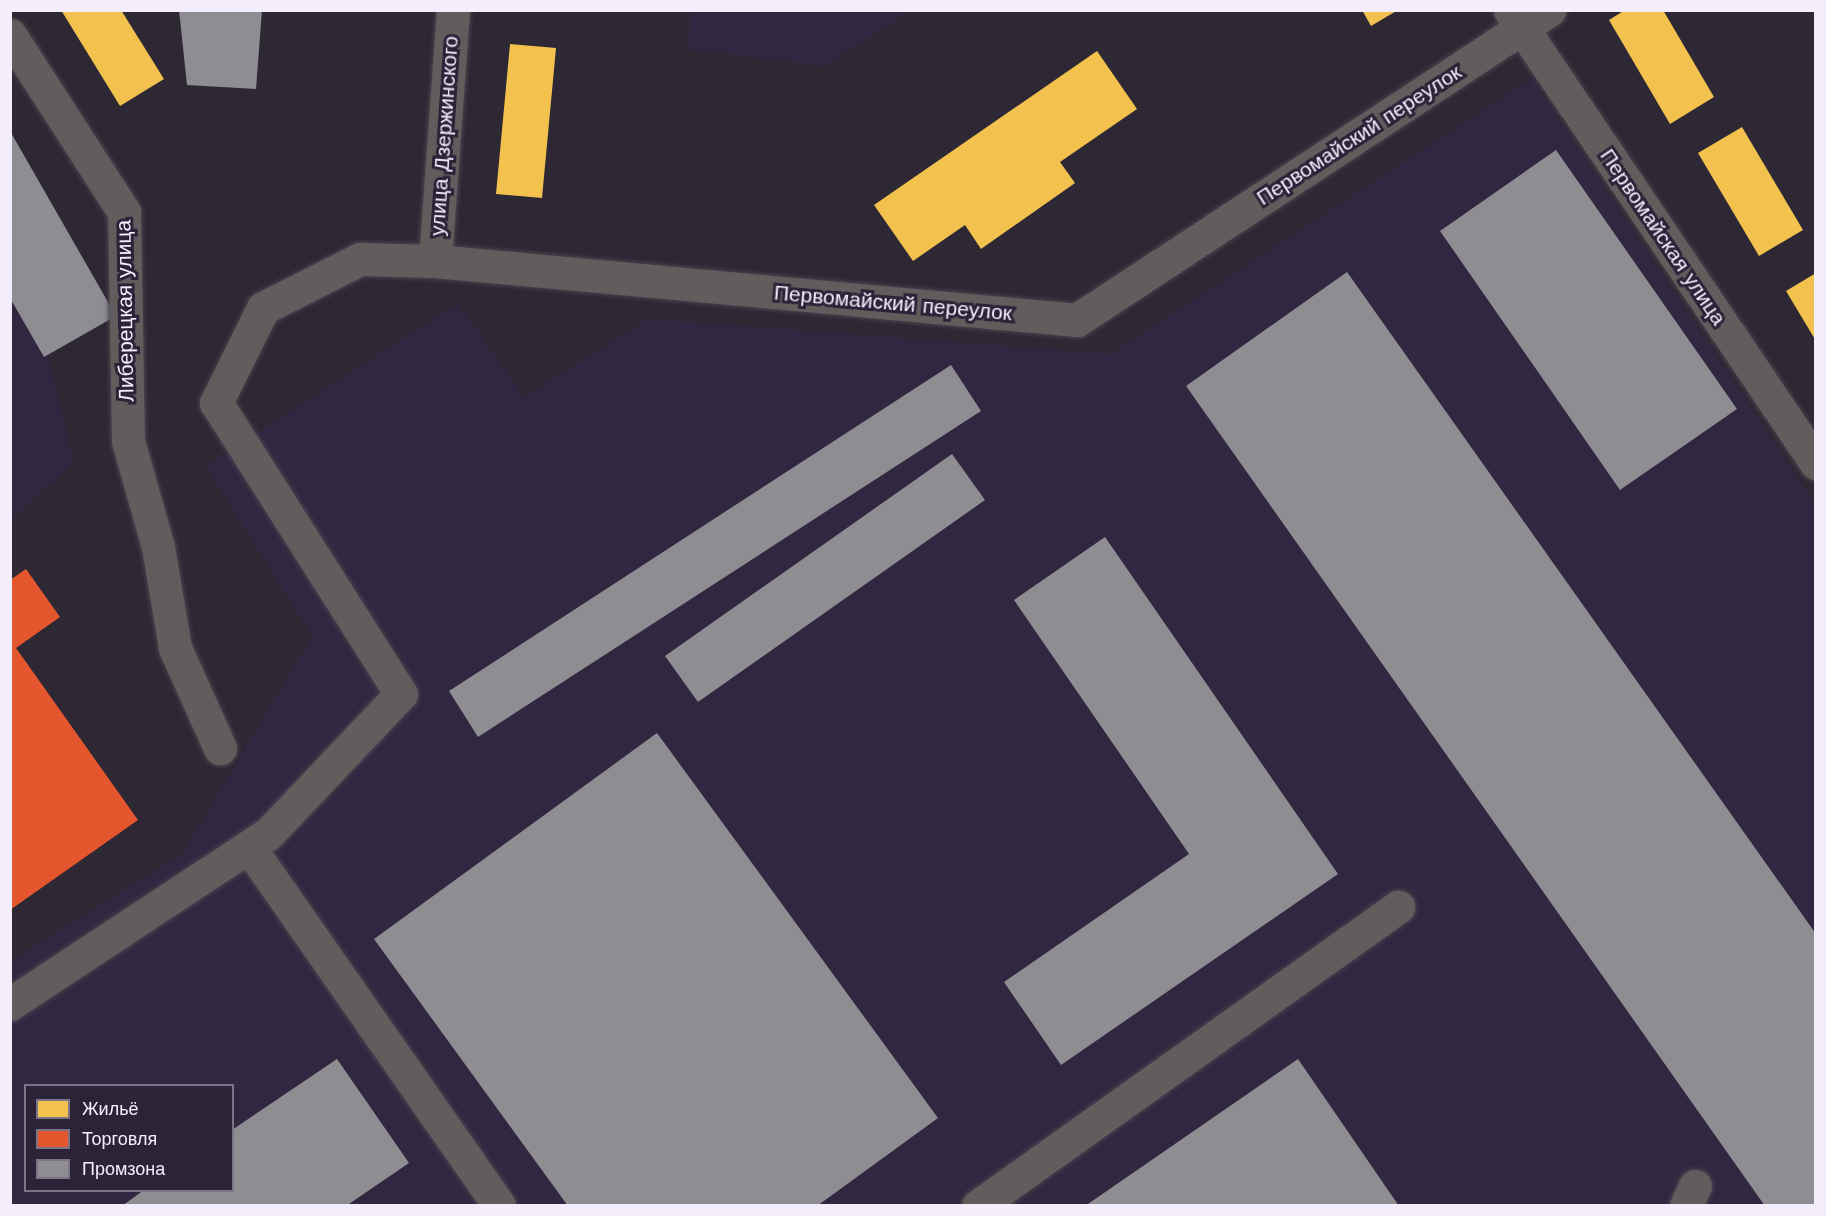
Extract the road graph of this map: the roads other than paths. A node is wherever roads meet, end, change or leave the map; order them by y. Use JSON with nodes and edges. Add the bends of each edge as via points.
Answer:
{"nodes":[{"id":1,"x":453,"y":10,"type":"edge"},
{"id":2,"x":1549,"y":10,"type":"edge"},
{"id":3,"x":1516,"y":19,"type":"edge"},
{"id":4,"x":10,"y":35,"type":"edge"},
{"id":5,"x":435,"y":261,"type":"junction"},
{"id":6,"x":1815,"y":464,"type":"edge"},
{"id":7,"x":220,"y":748,"type":"dead end"},
{"id":8,"x":249,"y":847,"type":"junction"},
{"id":9,"x":1398,"y":907,"type":"dead end"},
{"id":10,"x":10,"y":1004,"type":"edge"},
{"id":11,"x":499,"y":1206,"type":"edge"},
{"id":12,"x":978,"y":1206,"type":"edge"}],
"edges":[{"from":1,"to":5,"type":"street","name":"улица Дзержинского"},
{"from":2,"to":3,"type":"street","name":"Первомайский переулок"},
{"from":3,"to":5,"type":"street","name":"Первомайский переулок","via":[[1077,320]]},
{"from":3,"to":6,"type":"street","name":"Первомайская улица"},
{"from":4,"to":7,"type":"street","name":"Либерецкая улица","via":[[124,212],[128,441],[158,547],[175,648]]},
{"from":5,"to":8,"type":"street","name":"Первомайский переулок","via":[[360,259],[263,308],[216,403],[400,694],[268,834]]},
{"from":8,"to":10,"type":"street"},
{"from":8,"to":11,"type":"street"},
{"from":9,"to":12,"type":"street"}]}
